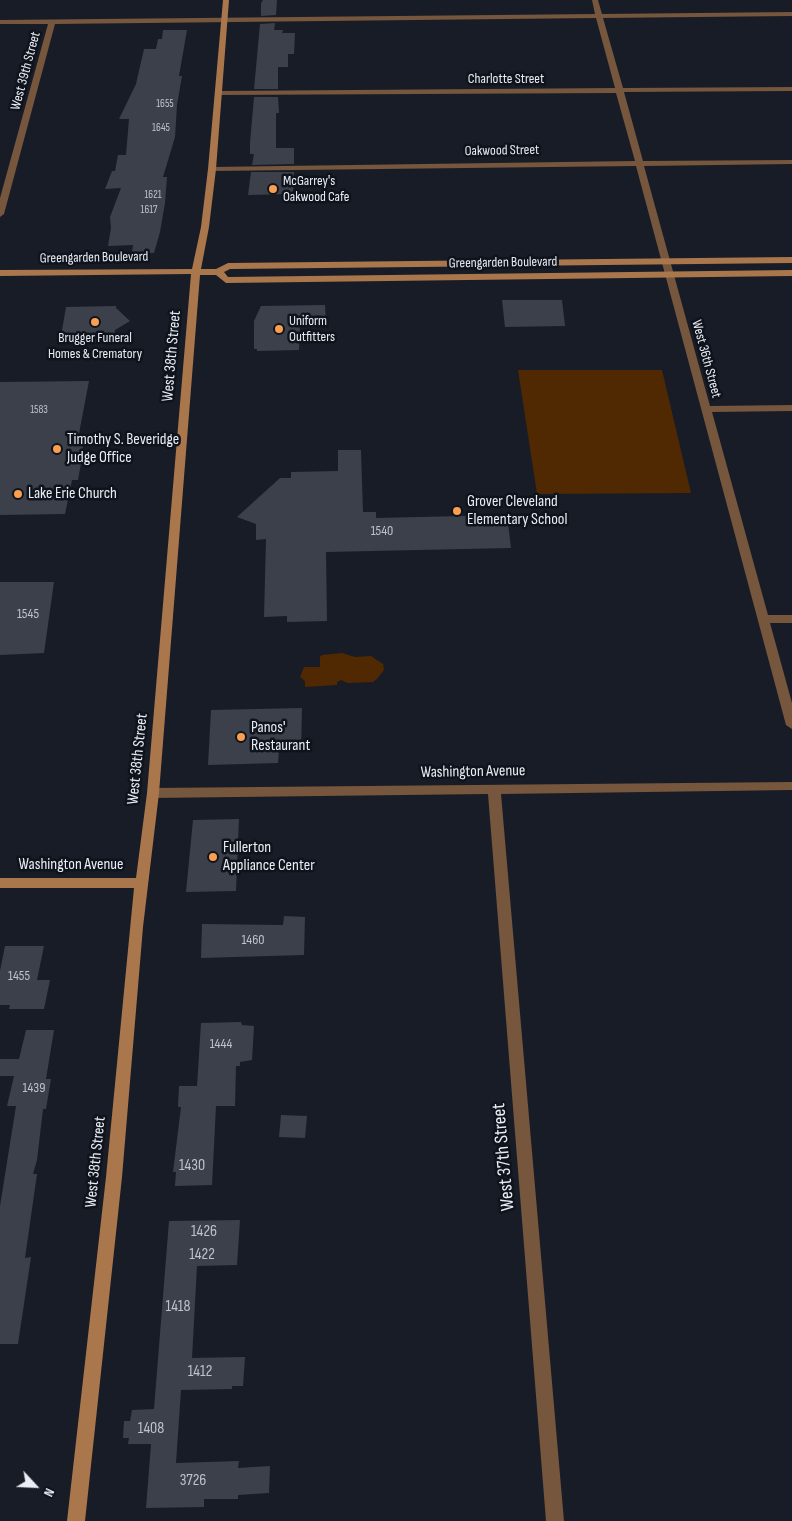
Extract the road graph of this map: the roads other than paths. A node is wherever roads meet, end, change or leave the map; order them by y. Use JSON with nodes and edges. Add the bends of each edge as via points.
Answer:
{"nodes":[{"id":1,"x":226,"y":0,"type":"edge"},
{"id":2,"x":594,"y":0,"type":"edge"},
{"id":3,"x":792,"y":14,"type":"edge"},
{"id":4,"x":599,"y":16,"type":"junction"},
{"id":5,"x":224,"y":20,"type":"junction"},
{"id":6,"x":0,"y":22,"type":"edge"},
{"id":7,"x":52,"y":22,"type":"junction"},
{"id":8,"x":792,"y":89,"type":"edge"},
{"id":9,"x":620,"y":90,"type":"junction"},
{"id":10,"x":220,"y":94,"type":"junction"},
{"id":11,"x":792,"y":162,"type":"edge"},
{"id":12,"x":639,"y":164,"type":"junction"},
{"id":13,"x":212,"y":169,"type":"junction"},
{"id":14,"x":0,"y":214,"type":"edge"},
{"id":15,"x":792,"y":260,"type":"edge"},
{"id":16,"x":665,"y":261,"type":"junction"},
{"id":17,"x":196,"y":271,"type":"junction"},
{"id":18,"x":218,"y":272,"type":"junction"},
{"id":19,"x":792,"y":273,"type":"edge"},
{"id":20,"x":0,"y":274,"type":"edge"},
{"id":21,"x":668,"y":274,"type":"junction"},
{"id":22,"x":792,"y":408,"type":"edge"},
{"id":23,"x":705,"y":409,"type":"junction"},
{"id":24,"x":763,"y":619,"type":"junction"},
{"id":25,"x":792,"y":619,"type":"edge"},
{"id":26,"x":792,"y":725,"type":"edge"},
{"id":27,"x":792,"y":786,"type":"edge"},
{"id":28,"x":494,"y":789,"type":"junction"},
{"id":29,"x":154,"y":793,"type":"junction"},
{"id":30,"x":0,"y":883,"type":"edge"},
{"id":31,"x":142,"y":883,"type":"junction"},
{"id":32,"x":76,"y":1521,"type":"edge"},
{"id":33,"x":555,"y":1521,"type":"edge"}],
"edges":[{"from":1,"to":5,"type":"main road","name":"West 38th Street"},
{"from":2,"to":4,"type":"street","name":"West 36th Street"},
{"from":3,"to":4,"type":"street"},
{"from":4,"to":5,"type":"street"},
{"from":4,"to":9,"type":"street","name":"West 36th Street"},
{"from":5,"to":7,"type":"street"},
{"from":5,"to":10,"type":"main road","name":"West 38th Street"},
{"from":6,"to":7,"type":"street"},
{"from":7,"to":14,"type":"street","name":"West 39th Street"},
{"from":8,"to":9,"type":"street","name":"Charlotte Street"},
{"from":9,"to":10,"type":"street","name":"Charlotte Street"},
{"from":9,"to":12,"type":"street","name":"West 36th Street"},
{"from":10,"to":13,"type":"main road","name":"West 38th Street"},
{"from":11,"to":12,"type":"street","name":"Oakwood Street"},
{"from":12,"to":13,"type":"street","name":"Oakwood Street"},
{"from":12,"to":16,"type":"street","name":"West 36th Street"},
{"from":13,"to":17,"type":"main road","name":"West 38th Street"},
{"from":15,"to":16,"type":"main road","name":"Greengarden Boulevard"},
{"from":16,"to":18,"type":"main road","name":"Greengarden Boulevard","via":[[228,266]]},
{"from":16,"to":21,"type":"street","name":"West 36th Street"},
{"from":17,"to":18,"type":"main road","name":"Greengarden Boulevard"},
{"from":17,"to":20,"type":"main road","name":"Greengarden Boulevard"},
{"from":17,"to":29,"type":"main road","name":"West 38th Street"},
{"from":18,"to":21,"type":"main road","name":"Greengarden Boulevard","via":[[226,280]]},
{"from":19,"to":21,"type":"main road","name":"Greengarden Boulevard"},
{"from":21,"to":23,"type":"street","name":"West 36th Street"},
{"from":22,"to":23,"type":"street"},
{"from":23,"to":24,"type":"street","name":"West 36th Street"},
{"from":24,"to":25,"type":"street"},
{"from":24,"to":26,"type":"street","name":"West 36th Street"},
{"from":27,"to":28,"type":"street","name":"Washington Avenue"},
{"from":28,"to":29,"type":"street","name":"Washington Avenue"},
{"from":28,"to":33,"type":"street","name":"West 37th Street"},
{"from":29,"to":31,"type":"main road","name":"West 38th Street"},
{"from":30,"to":31,"type":"main road","name":"Washington Avenue"},
{"from":31,"to":32,"type":"main road","name":"West 38th Street"}]}
